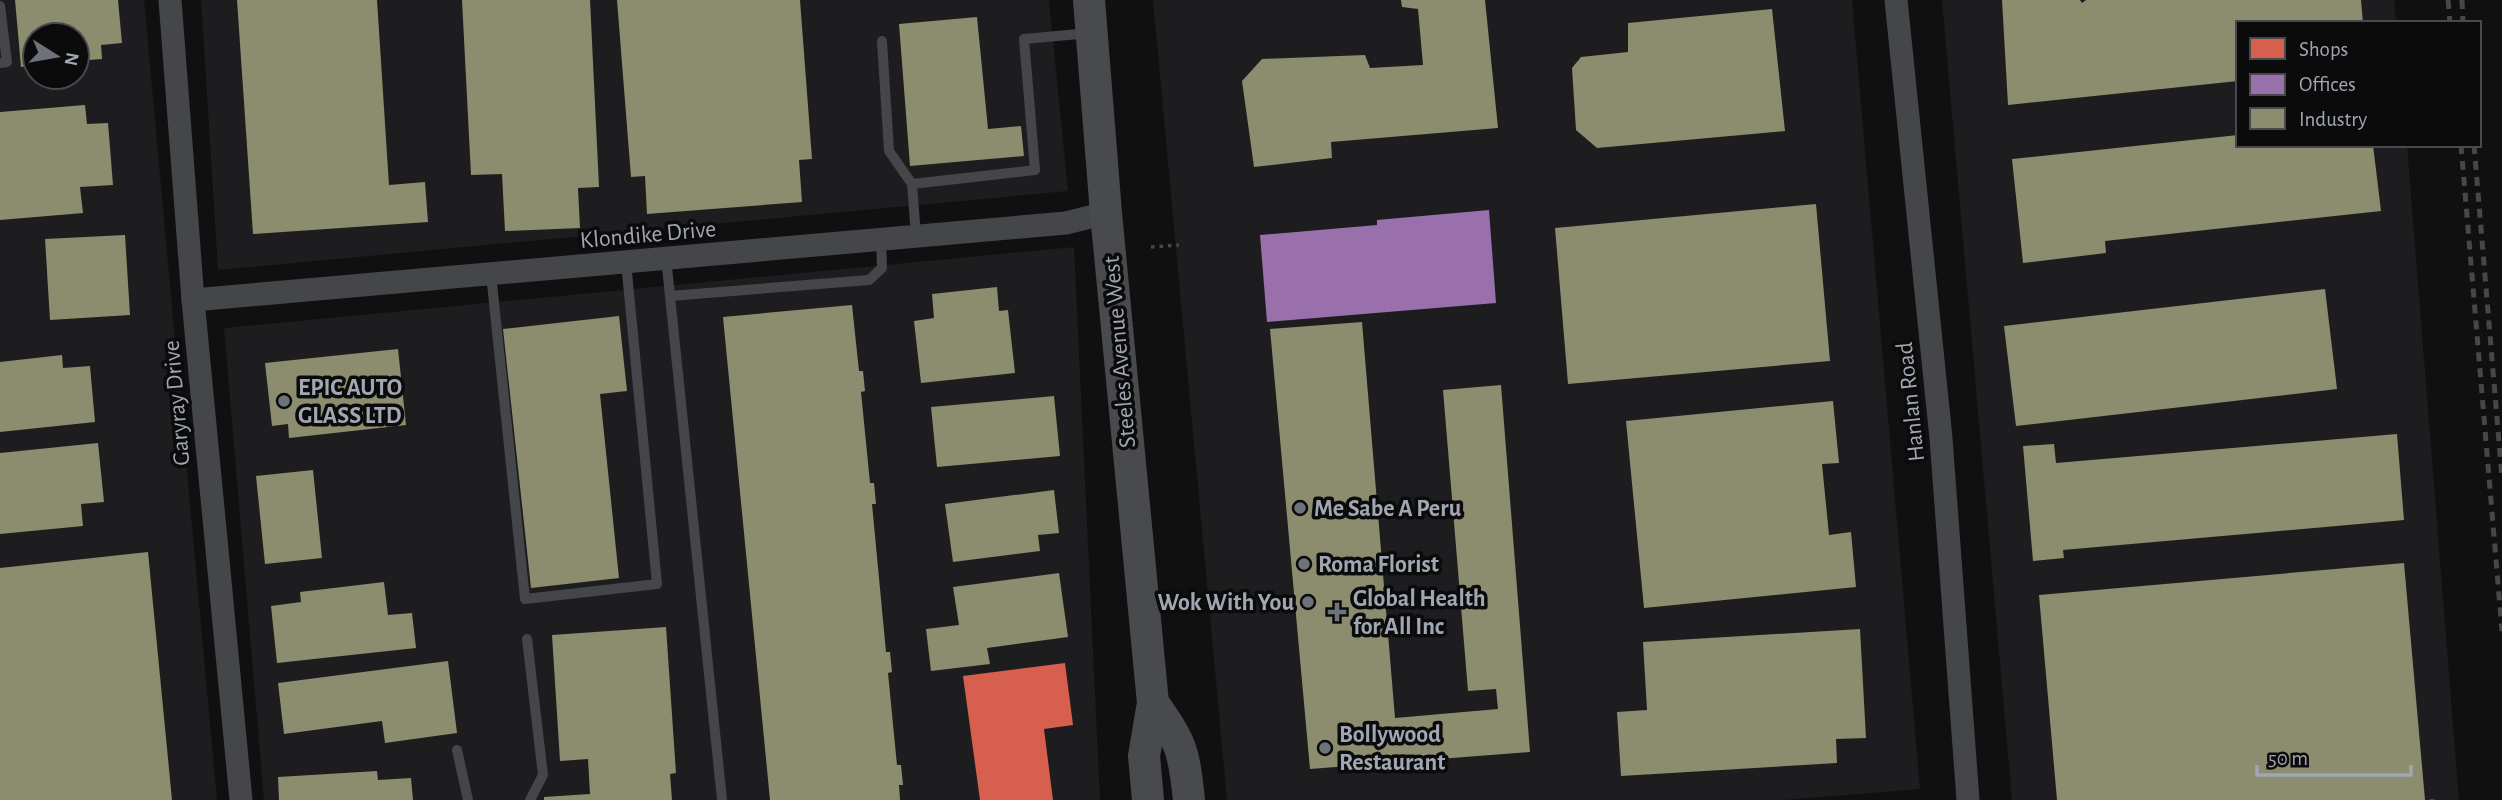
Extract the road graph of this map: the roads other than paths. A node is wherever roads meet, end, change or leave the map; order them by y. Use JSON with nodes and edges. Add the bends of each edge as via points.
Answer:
{"nodes":[{"id":1,"x":170,"y":0,"type":"edge"},
{"id":2,"x":1089,"y":0,"type":"edge"},
{"id":3,"x":1896,"y":0,"type":"edge"},
{"id":4,"x":0,"y":6,"type":"edge"},
{"id":5,"x":1092,"y":32,"type":"junction"},
{"id":6,"x":882,"y":41,"type":"dead end"},
{"id":7,"x":0,"y":62,"type":"edge"},
{"id":8,"x":912,"y":184,"type":"junction"},
{"id":9,"x":1106,"y":213,"type":"junction"},
{"id":10,"x":916,"y":236,"type":"junction"},
{"id":11,"x":881,"y":240,"type":"junction"},
{"id":12,"x":666,"y":258,"type":"junction"},
{"id":13,"x":626,"y":262,"type":"junction"},
{"id":14,"x":491,"y":274,"type":"junction"},
{"id":15,"x":670,"y":296,"type":"junction"},
{"id":16,"x":193,"y":300,"type":"junction"},
{"id":17,"x":527,"y":639,"type":"dead end"},
{"id":18,"x":1153,"y":703,"type":"junction"},
{"id":19,"x":457,"y":750,"type":"dead end"},
{"id":20,"x":241,"y":800,"type":"edge"},
{"id":21,"x":468,"y":800,"type":"edge"},
{"id":22,"x":530,"y":800,"type":"edge"},
{"id":23,"x":722,"y":800,"type":"edge"},
{"id":24,"x":1147,"y":800,"type":"edge"},
{"id":25,"x":1189,"y":800,"type":"edge"},
{"id":26,"x":1968,"y":800,"type":"edge"}],
"edges":[{"from":1,"to":16,"type":"street","name":"Garyray Drive"},
{"from":2,"to":5,"type":"main road","name":"Steeles Avenue West"},
{"from":3,"to":26,"type":"street","name":"Hanlan Road","via":[[1941,438]]},
{"from":4,"to":7,"type":"lane","via":[[7,62]]},
{"from":5,"to":8,"type":"lane","via":[[1024,39],[1035,170]]},
{"from":5,"to":9,"type":"main road","name":"Steeles Avenue West"},
{"from":6,"to":8,"type":"lane","via":[[889,151]]},
{"from":8,"to":10,"type":"lane"},
{"from":9,"to":10,"type":"street","name":"Klondike Drive","via":[[1066,223]]},
{"from":9,"to":18,"type":"main road","name":"Steeles Avenue West"},
{"from":10,"to":11,"type":"street","name":"Klondike Drive"},
{"from":11,"to":12,"type":"street","name":"Klondike Drive"},
{"from":11,"to":15,"type":"lane","via":[[881,268],[869,280]]},
{"from":12,"to":13,"type":"street","name":"Klondike Drive"},
{"from":12,"to":15,"type":"lane"},
{"from":13,"to":14,"type":"street","name":"Klondike Drive"},
{"from":13,"to":14,"type":"lane","via":[[657,584],[525,599]]},
{"from":14,"to":16,"type":"street","name":"Klondike Drive"},
{"from":15,"to":23,"type":"lane"},
{"from":16,"to":20,"type":"street","name":"Garyray Drive"},
{"from":17,"to":22,"type":"lane","via":[[543,775]]},
{"from":18,"to":24,"type":"main road","name":"Steeles Avenue West","via":[[1144,756]]},
{"from":18,"to":25,"type":"main road","via":[[1177,735]]},
{"from":19,"to":21,"type":"lane"}]}
